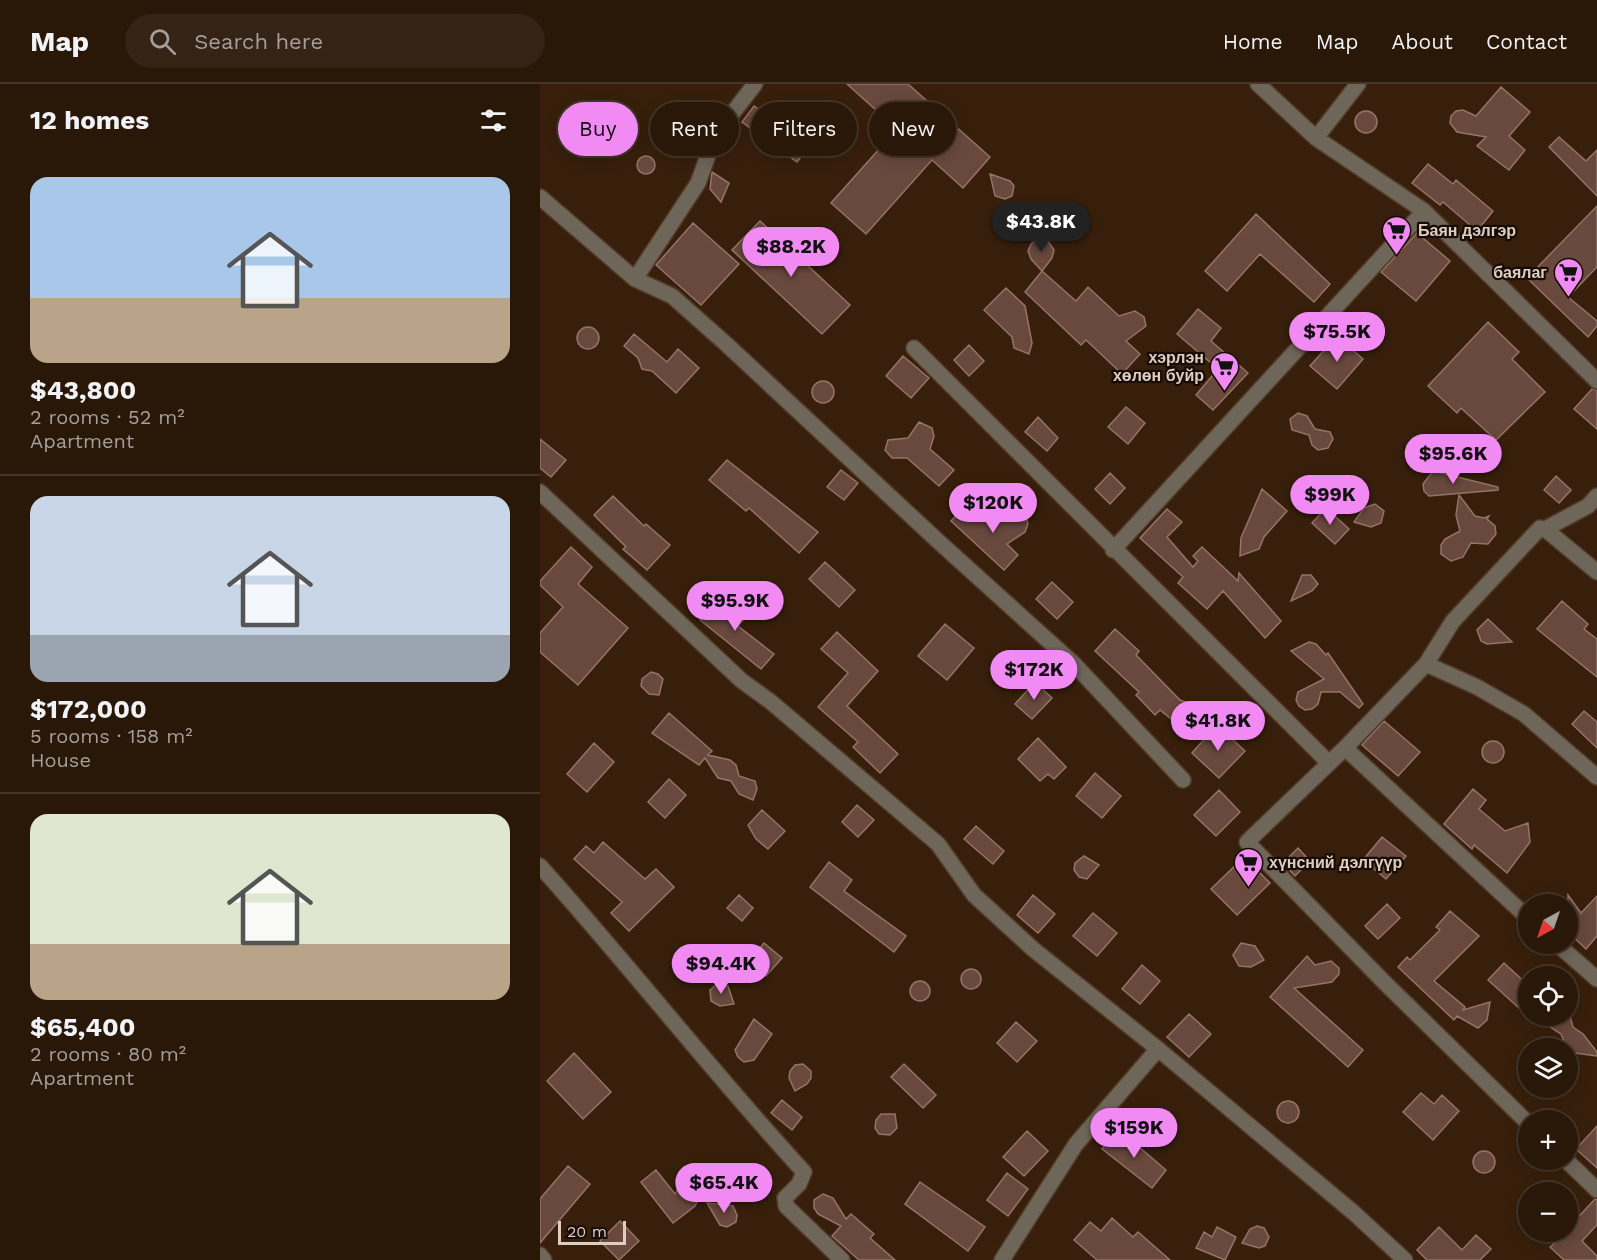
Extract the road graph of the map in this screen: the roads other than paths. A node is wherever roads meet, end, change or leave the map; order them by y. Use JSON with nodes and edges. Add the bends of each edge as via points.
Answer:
{"nodes":[{"id":1,"x":755,"y":84,"type":"edge"},
{"id":2,"x":1258,"y":84,"type":"edge"},
{"id":3,"x":1358,"y":84,"type":"edge"},
{"id":4,"x":1316,"y":138,"type":"junction"},
{"id":5,"x":540,"y":197,"type":"edge"},
{"id":6,"x":1424,"y":211,"type":"junction"},
{"id":7,"x":635,"y":279,"type":"junction"},
{"id":8,"x":914,"y":348,"type":"dead end"},
{"id":9,"x":1597,"y":381,"type":"edge"},
{"id":10,"x":540,"y":492,"type":"edge"},
{"id":11,"x":1597,"y":496,"type":"edge"},
{"id":12,"x":1545,"y":529,"type":"junction"},
{"id":13,"x":1113,"y":550,"type":"junction"},
{"id":14,"x":1597,"y":572,"type":"edge"},
{"id":15,"x":1426,"y":664,"type":"junction"},
{"id":16,"x":1345,"y":748,"type":"junction"},
{"id":17,"x":1329,"y":763,"type":"junction"},
{"id":18,"x":1597,"y":777,"type":"edge"},
{"id":19,"x":1183,"y":780,"type":"dead end"},
{"id":20,"x":540,"y":866,"type":"edge"},
{"id":21,"x":1518,"y":909,"type":"edge"},
{"id":22,"x":1568,"y":954,"type":"edge"},
{"id":23,"x":1597,"y":979,"type":"edge"},
{"id":24,"x":1158,"y":1049,"type":"junction"},
{"id":25,"x":1518,"y":1113,"type":"edge"},
{"id":26,"x":1576,"y":1170,"type":"edge"},
{"id":27,"x":1597,"y":1190,"type":"edge"},
{"id":28,"x":540,"y":1255,"type":"edge"},
{"id":29,"x":544,"y":1260,"type":"edge"},
{"id":30,"x":842,"y":1260,"type":"edge"},
{"id":31,"x":1002,"y":1260,"type":"edge"},
{"id":32,"x":1405,"y":1260,"type":"edge"}],
"edges":[{"from":1,"to":7,"type":"street","via":[[715,136],[698,183]]},
{"from":2,"to":4,"type":"street"},
{"from":3,"to":4,"type":"street"},
{"from":4,"to":6,"type":"street"},
{"from":5,"to":7,"type":"street"},
{"from":6,"to":9,"type":"street"},
{"from":6,"to":13,"type":"street"},
{"from":7,"to":19,"type":"street","via":[[672,296],[733,351],[1073,663]]},
{"from":8,"to":13,"type":"street"},
{"from":10,"to":24,"type":"street","via":[[742,681],[938,844],[974,895],[1033,949]]},
{"from":11,"to":12,"type":"street","via":[[1588,506]]},
{"from":12,"to":14,"type":"street"},
{"from":12,"to":15,"type":"street","via":[[1539,528],[1453,621]]},
{"from":13,"to":17,"type":"street"},
{"from":15,"to":16,"type":"street"},
{"from":15,"to":18,"type":"street","via":[[1524,714]]},
{"from":16,"to":17,"type":"street"},
{"from":16,"to":21,"type":"street"},
{"from":17,"to":25,"type":"street","via":[[1247,842]]},
{"from":20,"to":30,"type":"street","via":[[804,1172],[799,1184],[785,1198],[786,1206]]},
{"from":22,"to":23,"type":"street"},
{"from":24,"to":31,"type":"street","via":[[1076,1144]]},
{"from":24,"to":32,"type":"street","via":[[1354,1212]]},
{"from":26,"to":27,"type":"street"},
{"from":28,"to":29,"type":"street"}]}
